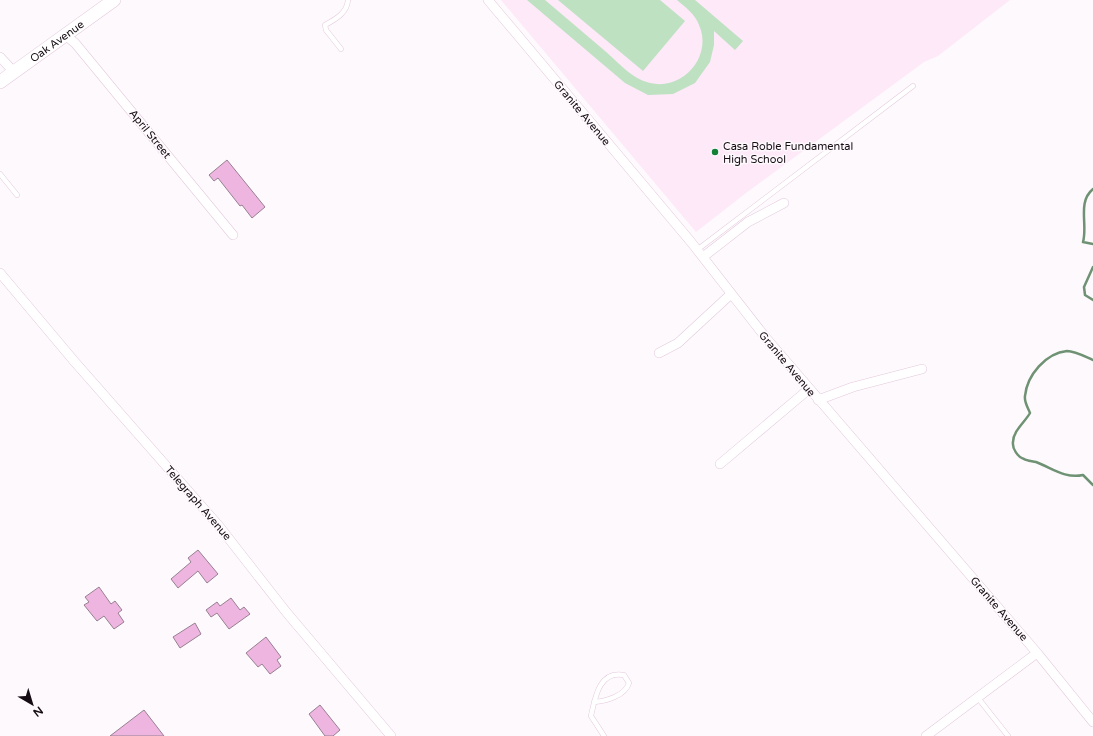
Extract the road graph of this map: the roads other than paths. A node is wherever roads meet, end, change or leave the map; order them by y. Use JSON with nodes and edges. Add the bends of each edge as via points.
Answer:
{"nodes":[{"id":1,"x":348,"y":0,"type":"edge"},
{"id":2,"x":488,"y":0,"type":"edge"},
{"id":3,"x":110,"y":1,"type":"edge"},
{"id":4,"x":65,"y":35,"type":"junction"},
{"id":5,"x":341,"y":49,"type":"dead end"},
{"id":6,"x":0,"y":57,"type":"edge"},
{"id":7,"x":14,"y":72,"type":"junction"},
{"id":8,"x":0,"y":82,"type":"edge"},
{"id":9,"x":914,"y":86,"type":"dead end"},
{"id":10,"x":0,"y":174,"type":"edge"},
{"id":11,"x":17,"y":195,"type":"dead end"},
{"id":12,"x":784,"y":203,"type":"dead end"},
{"id":13,"x":232,"y":235,"type":"dead end"},
{"id":14,"x":700,"y":254,"type":"junction"},
{"id":15,"x":0,"y":273,"type":"edge"},
{"id":16,"x":731,"y":294,"type":"junction"},
{"id":17,"x":659,"y":353,"type":"dead end"},
{"id":18,"x":922,"y":369,"type":"dead end"},
{"id":19,"x":809,"y":389,"type":"junction"},
{"id":20,"x":818,"y":400,"type":"junction"},
{"id":21,"x":720,"y":464,"type":"dead end"},
{"id":22,"x":1037,"y":653,"type":"junction"},
{"id":23,"x":978,"y":698,"type":"junction"},
{"id":24,"x":594,"y":702,"type":"junction"},
{"id":25,"x":1093,"y":722,"type":"edge"},
{"id":26,"x":391,"y":736,"type":"edge"},
{"id":27,"x":604,"y":736,"type":"edge"},
{"id":28,"x":926,"y":736,"type":"edge"},
{"id":29,"x":1008,"y":736,"type":"edge"}],
"edges":[{"from":1,"to":5,"type":"lane","via":[[348,8],[325,25]]},
{"from":2,"to":14,"type":"street","name":"Granite Avenue"},
{"from":3,"to":4,"type":"main road","name":"Oak Avenue"},
{"from":4,"to":7,"type":"main road","name":"Oak Avenue"},
{"from":4,"to":13,"type":"street","name":"April Street","via":[[75,43]]},
{"from":6,"to":7,"type":"street"},
{"from":7,"to":8,"type":"main road","name":"Oak Avenue"},
{"from":9,"to":14,"type":"lane"},
{"from":10,"to":11,"type":"lane"},
{"from":12,"to":14,"type":"street","via":[[748,222]]},
{"from":14,"to":16,"type":"street","name":"Granite Avenue"},
{"from":15,"to":26,"type":"street","name":"Telegraph Avenue","via":[[219,526],[287,613]]},
{"from":16,"to":17,"type":"street","via":[[678,343]]},
{"from":16,"to":19,"type":"street","name":"Granite Avenue"},
{"from":18,"to":20,"type":"street","via":[[853,387]]},
{"from":19,"to":20,"type":"street","name":"Granite Avenue"},
{"from":19,"to":21,"type":"street"},
{"from":20,"to":22,"type":"street","name":"Granite Avenue"},
{"from":22,"to":23,"type":"street"},
{"from":22,"to":25,"type":"street","name":"Granite Avenue"},
{"from":23,"to":28,"type":"street"},
{"from":23,"to":29,"type":"lane"},
{"from":24,"to":24,"type":"lane","via":[[598,686],[617,673],[624,675],[629,683],[626,689],[608,700]]},
{"from":24,"to":27,"type":"lane","via":[[591,716]]}]}
